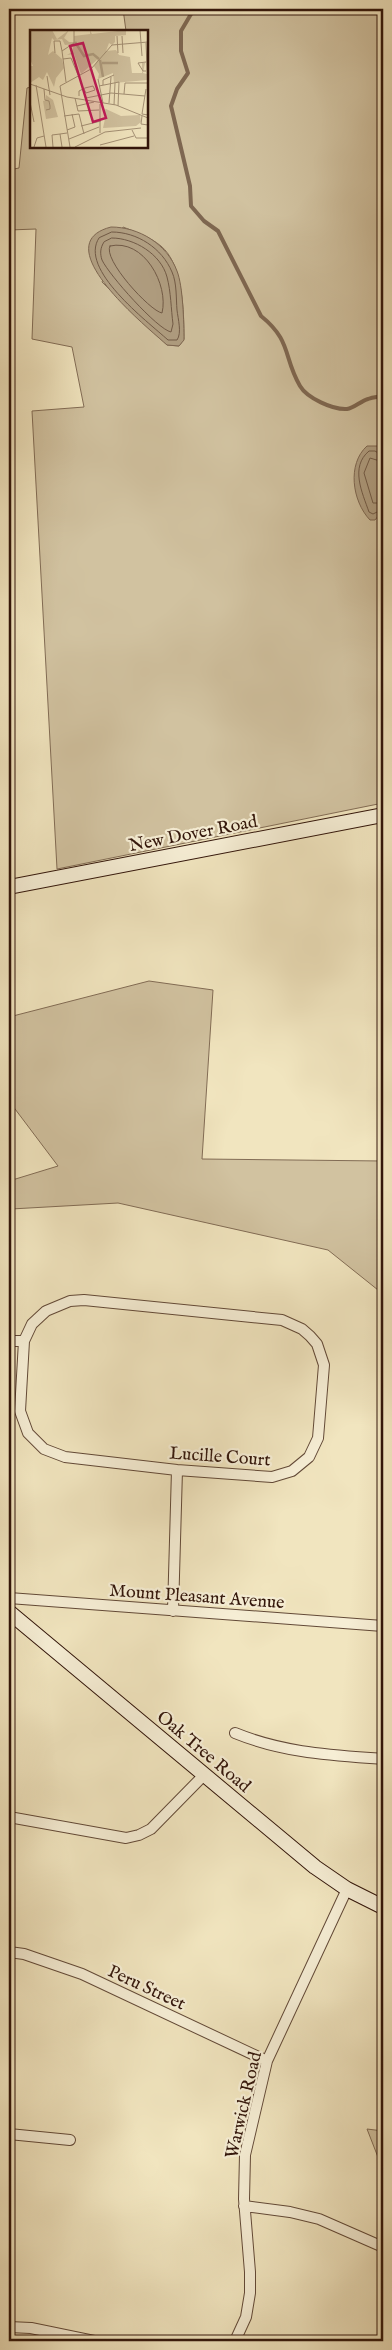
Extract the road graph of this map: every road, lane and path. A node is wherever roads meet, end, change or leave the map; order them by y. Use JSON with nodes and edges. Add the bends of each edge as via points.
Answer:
{"nodes":[{"id":1,"x":383,"y":815,"type":"edge"},
{"id":2,"x":9,"y":887,"type":"edge"},
{"id":3,"x":24,"y":1341,"type":"junction"},
{"id":4,"x":9,"y":1342,"type":"edge"},
{"id":5,"x":177,"y":1470,"type":"junction"},
{"id":6,"x":9,"y":1598,"type":"edge"},
{"id":7,"x":173,"y":1611,"type":"junction"},
{"id":8,"x":9,"y":1612,"type":"edge"},
{"id":9,"x":383,"y":1626,"type":"edge"},
{"id":10,"x":234,"y":1733,"type":"dead end"},
{"id":11,"x":383,"y":1759,"type":"edge"},
{"id":12,"x":203,"y":1776,"type":"junction"},
{"id":13,"x":9,"y":1817,"type":"edge"},
{"id":14,"x":347,"y":1889,"type":"junction"},
{"id":15,"x":383,"y":1907,"type":"edge"},
{"id":16,"x":9,"y":1952,"type":"edge"},
{"id":17,"x":267,"y":2061,"type":"junction"},
{"id":18,"x":9,"y":2134,"type":"edge"},
{"id":19,"x":70,"y":2140,"type":"dead end"},
{"id":20,"x":244,"y":2206,"type":"junction"},
{"id":21,"x":383,"y":2247,"type":"edge"},
{"id":22,"x":9,"y":2327,"type":"edge"},
{"id":23,"x":94,"y":2341,"type":"edge"},
{"id":24,"x":235,"y":2341,"type":"edge"}],
"edges":[{"from":1,"to":2,"type":"main road","name":"New Dover Road"},
{"from":3,"to":4,"type":"street"},
{"from":3,"to":5,"type":"street","name":"Lucille Court","via":[[20,1411],[28,1433],[35,1441],[54,1454],[65,1457]]},
{"from":3,"to":5,"type":"street","name":"Lucille Court","via":[[32,1324],[46,1311],[70,1301],[84,1300],[282,1320],[310,1336],[321,1354],[324,1370],[318,1438],[309,1457],[301,1465],[272,1477]]},
{"from":5,"to":7,"type":"street"},
{"from":6,"to":7,"type":"street","name":"Mount Pleasant Avenue"},
{"from":7,"to":9,"type":"street","name":"Mount Pleasant Avenue"},
{"from":8,"to":12,"type":"main road","name":"Oak Tree Road"},
{"from":10,"to":11,"type":"street","via":[[261,1744],[292,1751]]},
{"from":12,"to":13,"type":"street","via":[[151,1829],[126,1838]]},
{"from":12,"to":14,"type":"main road","name":"Oak Tree Road"},
{"from":14,"to":15,"type":"main road","name":"Oak Tree Road"},
{"from":14,"to":17,"type":"street","name":"Warwick Road"},
{"from":16,"to":17,"type":"street","name":"Peru Street","via":[[82,1974]]},
{"from":17,"to":20,"type":"street","name":"Warwick Road","via":[[246,2155]]},
{"from":18,"to":19,"type":"street"},
{"from":20,"to":21,"type":"street","via":[[319,2219]]},
{"from":20,"to":24,"type":"street","name":"Warwick Road","via":[[250,2293],[246,2317]]},
{"from":22,"to":23,"type":"street","via":[[31,2328]]}]}
